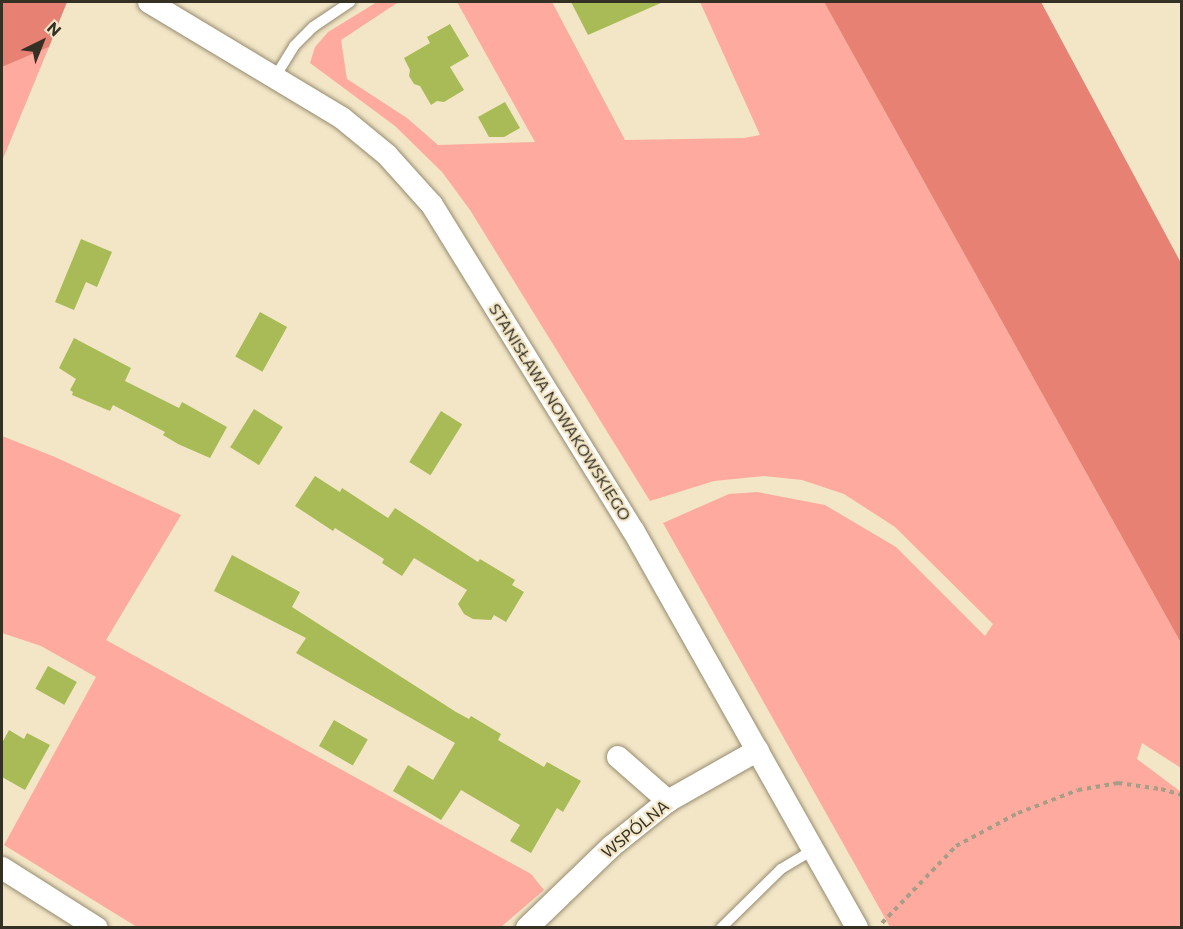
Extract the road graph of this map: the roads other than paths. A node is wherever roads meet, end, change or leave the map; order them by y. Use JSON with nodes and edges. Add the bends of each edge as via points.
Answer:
{"nodes":[{"id":1,"x":149,"y":2,"type":"edge"},
{"id":2,"x":350,"y":2,"type":"edge"},
{"id":3,"x":177,"y":9,"type":"edge"},
{"id":4,"x":274,"y":77,"type":"junction"},
{"id":5,"x":758,"y":750,"type":"junction"},
{"id":6,"x":618,"y":757,"type":"dead end"},
{"id":7,"x":668,"y":801,"type":"junction"},
{"id":8,"x":814,"y":849,"type":"junction"},
{"id":9,"x":2,"y":868,"type":"edge"},
{"id":10,"x":96,"y":927,"type":"edge"},
{"id":11,"x":527,"y":927,"type":"edge"},
{"id":12,"x":722,"y":927,"type":"edge"},
{"id":13,"x":857,"y":927,"type":"edge"}],
"edges":[{"from":1,"to":3,"type":"street","name":"STANISŁAWA NOWAKOWSKIEGO"},
{"from":2,"to":4,"type":"lane","via":[[313,27]]},
{"from":3,"to":4,"type":"street","name":"STANISŁAWA NOWAKOWSKIEGO"},
{"from":4,"to":5,"type":"street","name":"STANISŁAWA NOWAKOWSKIEGO","via":[[342,118],[387,155],[432,205],[618,506]]},
{"from":5,"to":7,"type":"street","name":"WSPÓLNA"},
{"from":5,"to":8,"type":"street","name":"STANISŁAWA NOWAKOWSKIEGO"},
{"from":6,"to":7,"type":"street"},
{"from":7,"to":11,"type":"street","name":"WSPÓLNA","via":[[612,846]]},
{"from":8,"to":12,"type":"lane","via":[[781,869]]},
{"from":8,"to":13,"type":"street","name":"STANISŁAWA NOWAKOWSKIEGO"},
{"from":9,"to":10,"type":"street"}]}
